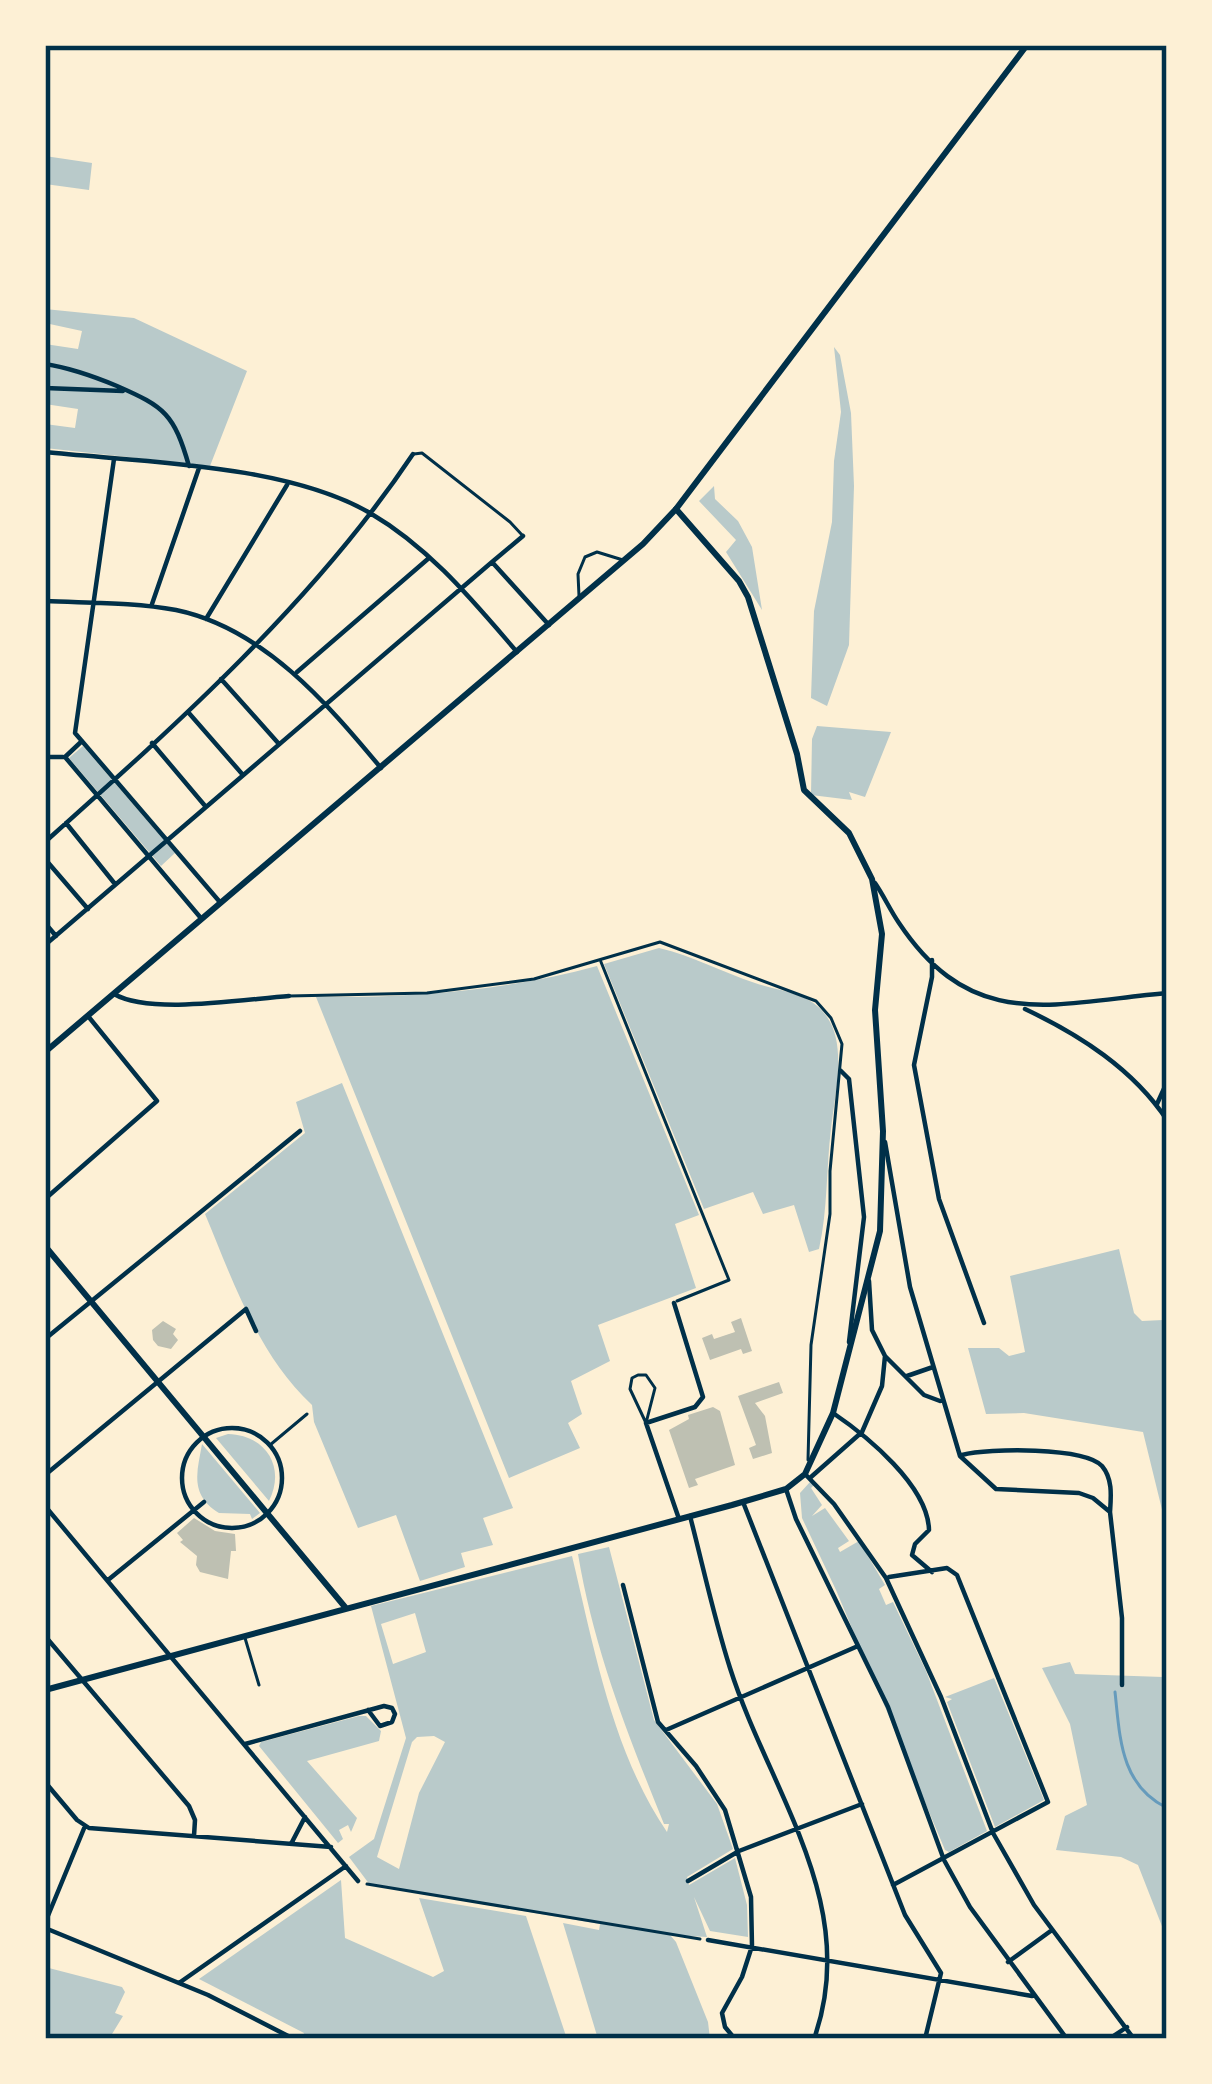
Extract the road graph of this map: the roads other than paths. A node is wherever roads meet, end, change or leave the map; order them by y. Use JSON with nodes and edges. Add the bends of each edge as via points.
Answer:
{"nodes":[{"id":1,"x":1027,"y":45,"type":"edge"},
{"id":2,"x":45,"y":364,"type":"edge"},
{"id":3,"x":89,"y":374,"type":"junction"},
{"id":4,"x":45,"y":388,"type":"edge"},
{"id":5,"x":129,"y":391,"type":"junction"},
{"id":6,"x":84,"y":392,"type":"junction"},
{"id":7,"x":45,"y":452,"type":"edge"},
{"id":8,"x":412,"y":454,"type":"joint"},
{"id":9,"x":114,"y":459,"type":"junction"},
{"id":10,"x":189,"y":466,"type":"junction"},
{"id":11,"x":199,"y":468,"type":"junction"},
{"id":12,"x":287,"y":484,"type":"junction"},
{"id":13,"x":676,"y":509,"type":"junction"},
{"id":14,"x":372,"y":514,"type":"junction"},
{"id":15,"x":523,"y":536,"type":"joint"},
{"id":16,"x":429,"y":558,"type":"junction"},
{"id":17,"x":624,"y":561,"type":"junction"},
{"id":18,"x":492,"y":562,"type":"junction"},
{"id":19,"x":463,"y":587,"type":"junction"},
{"id":20,"x":579,"y":599,"type":"junction"},
{"id":21,"x":45,"y":602,"type":"edge"},
{"id":22,"x":95,"y":604,"type":"junction"},
{"id":23,"x":151,"y":607,"type":"junction"},
{"id":24,"x":206,"y":619,"type":"junction"},
{"id":25,"x":549,"y":625,"type":"junction"},
{"id":26,"x":254,"y":646,"type":"junction"},
{"id":27,"x":517,"y":652,"type":"junction"},
{"id":28,"x":295,"y":674,"type":"junction"},
{"id":29,"x":221,"y":679,"type":"junction"},
{"id":30,"x":326,"y":704,"type":"junction"},
{"id":31,"x":186,"y":711,"type":"junction"},
{"id":32,"x":82,"y":741,"type":"junction"},
{"id":33,"x":152,"y":743,"type":"junction"},
{"id":34,"x":279,"y":745,"type":"junction"},
{"id":35,"x":45,"y":757,"type":"edge"},
{"id":36,"x":64,"y":757,"type":"junction"},
{"id":37,"x":381,"y":768,"type":"junction"},
{"id":38,"x":243,"y":775,"type":"junction"},
{"id":39,"x":115,"y":778,"type":"junction"},
{"id":40,"x":96,"y":795,"type":"junction"},
{"id":41,"x":206,"y":807,"type":"junction"},
{"id":42,"x":66,"y":823,"type":"junction"},
{"id":43,"x":168,"y":839,"type":"junction"},
{"id":44,"x":45,"y":842,"type":"edge"},
{"id":45,"x":148,"y":856,"type":"junction"},
{"id":46,"x":45,"y":859,"type":"edge"},
{"id":47,"x":872,"y":879,"type":"junction"},
{"id":48,"x":116,"y":884,"type":"junction"},
{"id":49,"x":221,"y":903,"type":"junction"},
{"id":50,"x":88,"y":909,"type":"junction"},
{"id":51,"x":202,"y":920,"type":"junction"},
{"id":52,"x":45,"y":923,"type":"edge"},
{"id":53,"x":56,"y":936,"type":"junction"},
{"id":54,"x":45,"y":945,"type":"edge"},
{"id":55,"x":600,"y":960,"type":"junction"},
{"id":56,"x":932,"y":960,"type":"junction"},
{"id":57,"x":1167,"y":993,"type":"edge"},
{"id":58,"x":114,"y":994,"type":"junction"},
{"id":59,"x":289,"y":996,"type":"joint"},
{"id":60,"x":1020,"y":1006,"type":"junction"},
{"id":61,"x":88,"y":1016,"type":"junction"},
{"id":62,"x":45,"y":1052,"type":"edge"},
{"id":63,"x":842,"y":1071,"type":"junction"},
{"id":64,"x":1167,"y":1082,"type":"edge"},
{"id":65,"x":1156,"y":1105,"type":"junction"},
{"id":66,"x":1167,"y":1120,"type":"edge"},
{"id":67,"x":300,"y":1131,"type":"dead end"},
{"id":68,"x":883,"y":1131,"type":"junction"},
{"id":69,"x":45,"y":1199,"type":"edge"},
{"id":70,"x":45,"y":1246,"type":"edge"},
{"id":71,"x":869,"y":1281,"type":"junction"},
{"id":72,"x":92,"y":1301,"type":"junction"},
{"id":73,"x":674,"y":1303,"type":"joint"},
{"id":74,"x":984,"y":1323,"type":"dead end"},
{"id":75,"x":256,"y":1331,"type":"dead end"},
{"id":76,"x":45,"y":1339,"type":"edge"},
{"id":77,"x":850,"y":1355,"type":"junction"},
{"id":78,"x":885,"y":1356,"type":"junction"},
{"id":79,"x":933,"y":1367,"type":"junction"},
{"id":80,"x":907,"y":1376,"type":"junction"},
{"id":81,"x":160,"y":1381,"type":"junction"},
{"id":82,"x":941,"y":1401,"type":"junction"},
{"id":83,"x":833,"y":1413,"type":"junction"},
{"id":84,"x":307,"y":1414,"type":"dead end"},
{"id":85,"x":646,"y":1423,"type":"junction"},
{"id":86,"x":862,"y":1432,"type":"junction"},
{"id":87,"x":206,"y":1436,"type":"junction"},
{"id":88,"x":270,"y":1445,"type":"junction"},
{"id":89,"x":960,"y":1456,"type":"junction"},
{"id":90,"x":45,"y":1474,"type":"edge"},
{"id":91,"x":808,"y":1475,"type":"junction"},
{"id":92,"x":786,"y":1489,"type":"junction"},
{"id":93,"x":204,"y":1502,"type":"dead end"},
{"id":94,"x":743,"y":1502,"type":"junction"},
{"id":95,"x":45,"y":1506,"type":"edge"},
{"id":96,"x":195,"y":1510,"type":"junction"},
{"id":97,"x":268,"y":1512,"type":"junction"},
{"id":98,"x":1110,"y":1512,"type":"junction"},
{"id":99,"x":690,"y":1516,"type":"junction"},
{"id":100,"x":679,"y":1519,"type":"junction"},
{"id":101,"x":932,"y":1572,"type":"junction"},
{"id":102,"x":886,"y":1578,"type":"junction"},
{"id":103,"x":108,"y":1580,"type":"junction"},
{"id":104,"x":623,"y":1585,"type":"dead end"},
{"id":105,"x":626,"y":1598,"type":"junction"},
{"id":106,"x":618,"y":1600,"type":"dead end"},
{"id":107,"x":345,"y":1607,"type":"junction"},
{"id":108,"x":45,"y":1636,"type":"edge"},
{"id":109,"x":245,"y":1636,"type":"junction"},
{"id":110,"x":859,"y":1646,"type":"junction"},
{"id":111,"x":173,"y":1655,"type":"junction"},
{"id":112,"x":808,"y":1668,"type":"junction"},
{"id":113,"x":81,"y":1680,"type":"junction"},
{"id":114,"x":259,"y":1685,"type":"dead end"},
{"id":115,"x":1122,"y":1685,"type":"dead end"},
{"id":116,"x":45,"y":1690,"type":"edge"},
{"id":117,"x":742,"y":1697,"type":"junction"},
{"id":118,"x":368,"y":1710,"type":"dead end"},
{"id":119,"x":665,"y":1730,"type":"junction"},
{"id":120,"x":245,"y":1744,"type":"junction"},
{"id":121,"x":45,"y":1782,"type":"edge"},
{"id":122,"x":862,"y":1804,"type":"junction"},
{"id":123,"x":305,"y":1815,"type":"junction"},
{"id":124,"x":85,"y":1826,"type":"junction"},
{"id":125,"x":796,"y":1829,"type":"junction"},
{"id":126,"x":993,"y":1833,"type":"junction"},
{"id":127,"x":194,"y":1836,"type":"junction"},
{"id":128,"x":291,"y":1844,"type":"junction"},
{"id":129,"x":331,"y":1847,"type":"junction"},
{"id":130,"x":739,"y":1851,"type":"junction"},
{"id":131,"x":944,"y":1860,"type":"junction"},
{"id":132,"x":346,"y":1866,"type":"junction"},
{"id":133,"x":358,"y":1880,"type":"road end"},
{"id":134,"x":688,"y":1881,"type":"dead end"},
{"id":135,"x":893,"y":1885,"type":"junction"},
{"id":136,"x":45,"y":1925,"type":"edge"},
{"id":137,"x":1053,"y":1930,"type":"junction"},
{"id":138,"x":708,"y":1940,"type":"road end"},
{"id":139,"x":752,"y":1946,"type":"junction"},
{"id":140,"x":827,"y":1960,"type":"junction"},
{"id":141,"x":1008,"y":1962,"type":"junction"},
{"id":142,"x":940,"y":1982,"type":"junction"},
{"id":143,"x":179,"y":1983,"type":"junction"},
{"id":144,"x":1032,"y":1996,"type":"junction"},
{"id":145,"x":1127,"y":2027,"type":"junction"},
{"id":146,"x":294,"y":2039,"type":"edge"},
{"id":147,"x":735,"y":2039,"type":"edge"},
{"id":148,"x":814,"y":2039,"type":"edge"},
{"id":149,"x":925,"y":2039,"type":"edge"},
{"id":150,"x":1067,"y":2039,"type":"edge"},
{"id":151,"x":1109,"y":2039,"type":"edge"},
{"id":152,"x":1134,"y":2039,"type":"edge"}],
"edges":[{"from":1,"to":13,"type":"street"},
{"from":2,"to":3,"type":"street"},
{"from":3,"to":5,"type":"street"},
{"from":3,"to":6,"type":"street","via":[[92,386]]},
{"from":4,"to":6,"type":"street"},
{"from":5,"to":6,"type":"street"},
{"from":5,"to":10,"type":"street","via":[[165,414]]},
{"from":7,"to":9,"type":"street"},
{"from":8,"to":14,"type":"street"},
{"from":8,"to":15,"type":"lane","via":[[422,453]]},
{"from":9,"to":10,"type":"street"},
{"from":9,"to":22,"type":"street"},
{"from":10,"to":11,"type":"street"},
{"from":11,"to":12,"type":"street"},
{"from":11,"to":23,"type":"street"},
{"from":12,"to":14,"type":"street"},
{"from":12,"to":24,"type":"street"},
{"from":13,"to":17,"type":"street"},
{"from":13,"to":47,"type":"street","via":[[748,597],[804,790],[849,833]]},
{"from":14,"to":16,"type":"street"},
{"from":14,"to":26,"type":"street"},
{"from":15,"to":18,"type":"street"},
{"from":16,"to":19,"type":"street"},
{"from":16,"to":28,"type":"street"},
{"from":17,"to":20,"type":"street"},
{"from":17,"to":20,"type":"lane","via":[[597,552],[585,557]]},
{"from":18,"to":19,"type":"street"},
{"from":18,"to":25,"type":"street"},
{"from":19,"to":27,"type":"street"},
{"from":19,"to":30,"type":"street"},
{"from":20,"to":25,"type":"street"},
{"from":21,"to":22,"type":"street"},
{"from":22,"to":23,"type":"street"},
{"from":22,"to":32,"type":"street","via":[[75,733]]},
{"from":23,"to":24,"type":"street"},
{"from":24,"to":26,"type":"street"},
{"from":25,"to":27,"type":"street"},
{"from":26,"to":28,"type":"street"},
{"from":26,"to":29,"type":"street"},
{"from":27,"to":37,"type":"street"},
{"from":28,"to":30,"type":"street"},
{"from":29,"to":31,"type":"street"},
{"from":29,"to":34,"type":"street"},
{"from":30,"to":34,"type":"street"},
{"from":30,"to":37,"type":"street"},
{"from":31,"to":33,"type":"street"},
{"from":31,"to":38,"type":"street"},
{"from":32,"to":36,"type":"street"},
{"from":32,"to":39,"type":"street"},
{"from":33,"to":39,"type":"street"},
{"from":33,"to":41,"type":"street"},
{"from":34,"to":38,"type":"street"},
{"from":35,"to":36,"type":"street"},
{"from":36,"to":40,"type":"street"},
{"from":37,"to":49,"type":"street"},
{"from":38,"to":41,"type":"street"},
{"from":39,"to":40,"type":"street"},
{"from":39,"to":43,"type":"street"},
{"from":40,"to":42,"type":"street"},
{"from":40,"to":45,"type":"street"},
{"from":41,"to":43,"type":"street"},
{"from":42,"to":44,"type":"street"},
{"from":42,"to":48,"type":"street"},
{"from":43,"to":45,"type":"street"},
{"from":43,"to":49,"type":"street"},
{"from":45,"to":48,"type":"street"},
{"from":45,"to":51,"type":"street"},
{"from":46,"to":50,"type":"street"},
{"from":47,"to":56,"type":"street"},
{"from":47,"to":68,"type":"street","via":[[882,934],[875,1010]]},
{"from":48,"to":50,"type":"street"},
{"from":49,"to":51,"type":"street"},
{"from":50,"to":53,"type":"street"},
{"from":51,"to":58,"type":"street"},
{"from":52,"to":53,"type":"street"},
{"from":53,"to":54,"type":"street"},
{"from":55,"to":59,"type":"lane","via":[[534,979],[427,993]]},
{"from":55,"to":63,"type":"lane","via":[[660,942],[800,992],[831,1018]]},
{"from":55,"to":73,"type":"lane","via":[[729,1280]]},
{"from":56,"to":60,"type":"street","via":[[966,992]]},
{"from":56,"to":74,"type":"street","via":[[914,1065],[939,1199]]},
{"from":57,"to":60,"type":"street"},
{"from":58,"to":59,"type":"street","via":[[196,1004]]},
{"from":58,"to":61,"type":"street"},
{"from":60,"to":65,"type":"street","via":[[1093,1047]]},
{"from":61,"to":62,"type":"street"},
{"from":61,"to":69,"type":"street","via":[[157,1100]]},
{"from":63,"to":77,"type":"street","via":[[863,1191]]},
{"from":63,"to":91,"type":"lane","via":[[811,1345]]},
{"from":64,"to":65,"type":"street"},
{"from":65,"to":66,"type":"street"},
{"from":67,"to":72,"type":"street"},
{"from":68,"to":71,"type":"street","via":[[880,1231]]},
{"from":68,"to":79,"type":"street"},
{"from":70,"to":72,"type":"street"},
{"from":71,"to":77,"type":"street"},
{"from":71,"to":78,"type":"street","via":[[872,1330]]},
{"from":72,"to":76,"type":"street"},
{"from":72,"to":81,"type":"street"},
{"from":73,"to":85,"type":"street","via":[[703,1397]]},
{"from":75,"to":81,"type":"street","via":[[245,1310]]},
{"from":77,"to":83,"type":"street"},
{"from":78,"to":80,"type":"street"},
{"from":78,"to":86,"type":"street"},
{"from":79,"to":80,"type":"street"},
{"from":79,"to":82,"type":"street"},
{"from":80,"to":82,"type":"street","via":[[924,1396]]},
{"from":81,"to":87,"type":"street"},
{"from":81,"to":90,"type":"street"},
{"from":82,"to":89,"type":"street"},
{"from":83,"to":86,"type":"street"},
{"from":83,"to":91,"type":"street"},
{"from":84,"to":88,"type":"lane"},
{"from":85,"to":85,"type":"lane","via":[[655,1388],[638,1375],[630,1389]]},
{"from":85,"to":100,"type":"street"},
{"from":86,"to":91,"type":"street"},
{"from":86,"to":101,"type":"street","via":[[928,1514],[912,1555]]},
{"from":87,"to":88,"type":"street","via":[[238,1428]]},
{"from":87,"to":96,"type":"street","via":[[183,1471]]},
{"from":87,"to":97,"type":"street"},
{"from":88,"to":97,"type":"street","via":[[282,1479]]},
{"from":89,"to":98,"type":"street","via":[[996,1489],[1079,1493]]},
{"from":89,"to":98,"type":"street","via":[[1085,1456],[1108,1474]]},
{"from":91,"to":92,"type":"street"},
{"from":91,"to":102,"type":"street"},
{"from":92,"to":94,"type":"street"},
{"from":92,"to":110,"type":"street"},
{"from":93,"to":96,"type":"street"},
{"from":94,"to":99,"type":"street"},
{"from":94,"to":112,"type":"street"},
{"from":95,"to":103,"type":"street"},
{"from":96,"to":97,"type":"street","via":[[232,1528]]},
{"from":96,"to":103,"type":"street"},
{"from":97,"to":107,"type":"street"},
{"from":98,"to":115,"type":"street"},
{"from":99,"to":100,"type":"street"},
{"from":99,"to":117,"type":"street"},
{"from":100,"to":107,"type":"street"},
{"from":101,"to":102,"type":"street"},
{"from":101,"to":126,"type":"street","via":[[957,1575],[1048,1802]]},
{"from":102,"to":126,"type":"street"},
{"from":103,"to":111,"type":"street"},
{"from":104,"to":105,"type":"street"},
{"from":105,"to":106,"type":"street"},
{"from":105,"to":119,"type":"street"},
{"from":107,"to":109,"type":"street"},
{"from":108,"to":113,"type":"street"},
{"from":109,"to":111,"type":"street"},
{"from":109,"to":114,"type":"lane"},
{"from":110,"to":112,"type":"street"},
{"from":110,"to":131,"type":"street"},
{"from":111,"to":113,"type":"street"},
{"from":111,"to":120,"type":"street"},
{"from":112,"to":117,"type":"street"},
{"from":112,"to":122,"type":"street"},
{"from":113,"to":116,"type":"street"},
{"from":113,"to":127,"type":"street","via":[[189,1806]]},
{"from":117,"to":119,"type":"street"},
{"from":117,"to":125,"type":"street"},
{"from":118,"to":120,"type":"street"},
{"from":119,"to":130,"type":"street","via":[[713,1788]]},
{"from":120,"to":123,"type":"street"},
{"from":121,"to":124,"type":"street"},
{"from":122,"to":125,"type":"street"},
{"from":122,"to":135,"type":"street"},
{"from":123,"to":128,"type":"street"},
{"from":123,"to":129,"type":"street"},
{"from":124,"to":127,"type":"street"},
{"from":124,"to":136,"type":"street"},
{"from":125,"to":130,"type":"street"},
{"from":125,"to":140,"type":"street","via":[[825,1910]]},
{"from":126,"to":131,"type":"street"},
{"from":126,"to":137,"type":"street"},
{"from":127,"to":128,"type":"street"},
{"from":128,"to":129,"type":"street"},
{"from":129,"to":132,"type":"street"},
{"from":130,"to":134,"type":"street"},
{"from":130,"to":139,"type":"street"},
{"from":131,"to":135,"type":"street"},
{"from":131,"to":141,"type":"street"},
{"from":132,"to":133,"type":"street"},
{"from":132,"to":143,"type":"street"},
{"from":135,"to":142,"type":"street"},
{"from":136,"to":143,"type":"street"},
{"from":137,"to":141,"type":"street"},
{"from":137,"to":145,"type":"street"},
{"from":138,"to":139,"type":"street"},
{"from":139,"to":140,"type":"street"},
{"from":139,"to":147,"type":"street","via":[[722,2020]]},
{"from":140,"to":142,"type":"street"},
{"from":140,"to":148,"type":"street"},
{"from":141,"to":144,"type":"street"},
{"from":142,"to":144,"type":"street"},
{"from":142,"to":149,"type":"street"},
{"from":143,"to":146,"type":"street"},
{"from":144,"to":150,"type":"street"},
{"from":145,"to":151,"type":"street"},
{"from":145,"to":152,"type":"street"}]}
